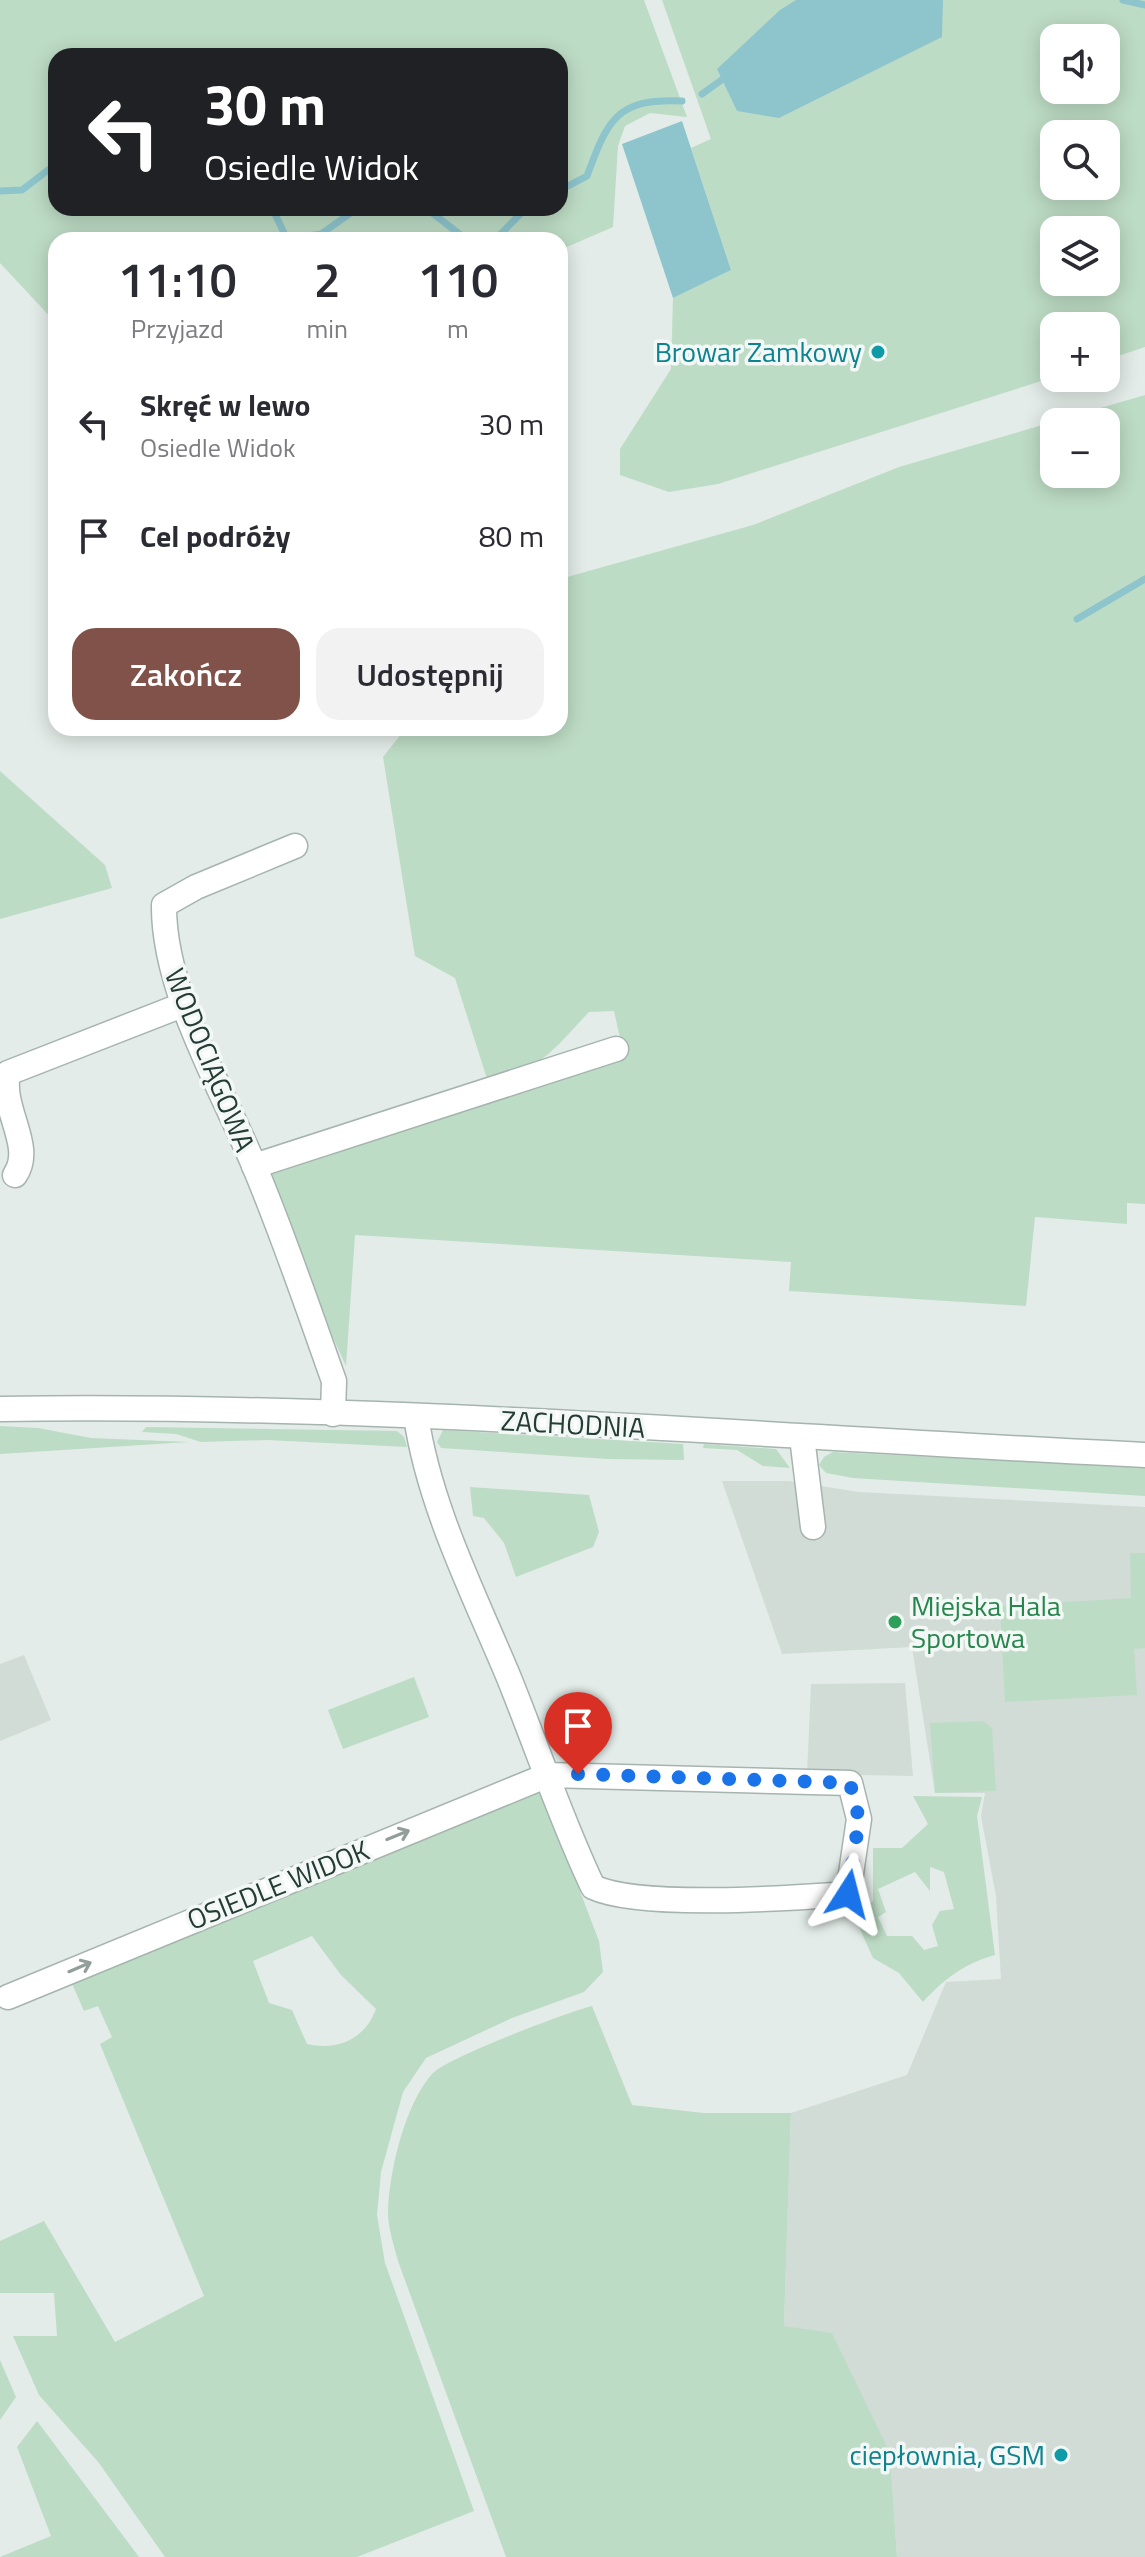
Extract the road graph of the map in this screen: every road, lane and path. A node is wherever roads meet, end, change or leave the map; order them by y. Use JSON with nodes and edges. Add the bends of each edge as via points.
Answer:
{"nodes":[{"id":1,"x":295,"y":846,"type":"dead end"},
{"id":2,"x":185,"y":1004,"type":"junction"},
{"id":3,"x":616,"y":1049,"type":"dead end"},
{"id":4,"x":254,"y":1166,"type":"junction"},
{"id":5,"x":15,"y":1175,"type":"dead end"},
{"id":6,"x":0,"y":1409,"type":"edge"},
{"id":7,"x":333,"y":1414,"type":"junction"},
{"id":8,"x":416,"y":1416,"type":"junction"},
{"id":9,"x":802,"y":1437,"type":"junction"},
{"id":10,"x":1145,"y":1455,"type":"edge"},
{"id":11,"x":813,"y":1527,"type":"dead end"},
{"id":12,"x":548,"y":1775,"type":"junction"},
{"id":13,"x":3,"y":1992,"type":"edge"}],
"edges":[{"from":1,"to":2,"type":"street","name":"WODOCIĄGOWA","via":[[164,905],[170,969]]},
{"from":2,"to":4,"type":"street","name":"WODOCIĄGOWA"},
{"from":2,"to":5,"type":"street","via":[[8,1073],[1,1094],[21,1160]]},
{"from":3,"to":4,"type":"street","name":"WODOCIĄGOWA"},
{"from":4,"to":7,"type":"street","name":"WODOCIĄGOWA","via":[[334,1381]]},
{"from":6,"to":7,"type":"street","name":"ZACHODNIA"},
{"from":7,"to":8,"type":"street","name":"ZACHODNIA"},
{"from":8,"to":9,"type":"street","name":"ZACHODNIA"},
{"from":8,"to":12,"type":"street","name":"OSIEDLE WIDOK","via":[[421,1450],[446,1523]]},
{"from":9,"to":10,"type":"street","name":"ZACHODNIA"},
{"from":9,"to":11,"type":"street"},
{"from":12,"to":12,"type":"street","name":"OSIEDLE WIDOK","via":[[593,1887],[613,1896],[778,1899],[848,1894],[859,1819],[850,1783]]},
{"from":13,"to":12,"type":"street","name":"OSIEDLE WIDOK","one_way":true}]}
